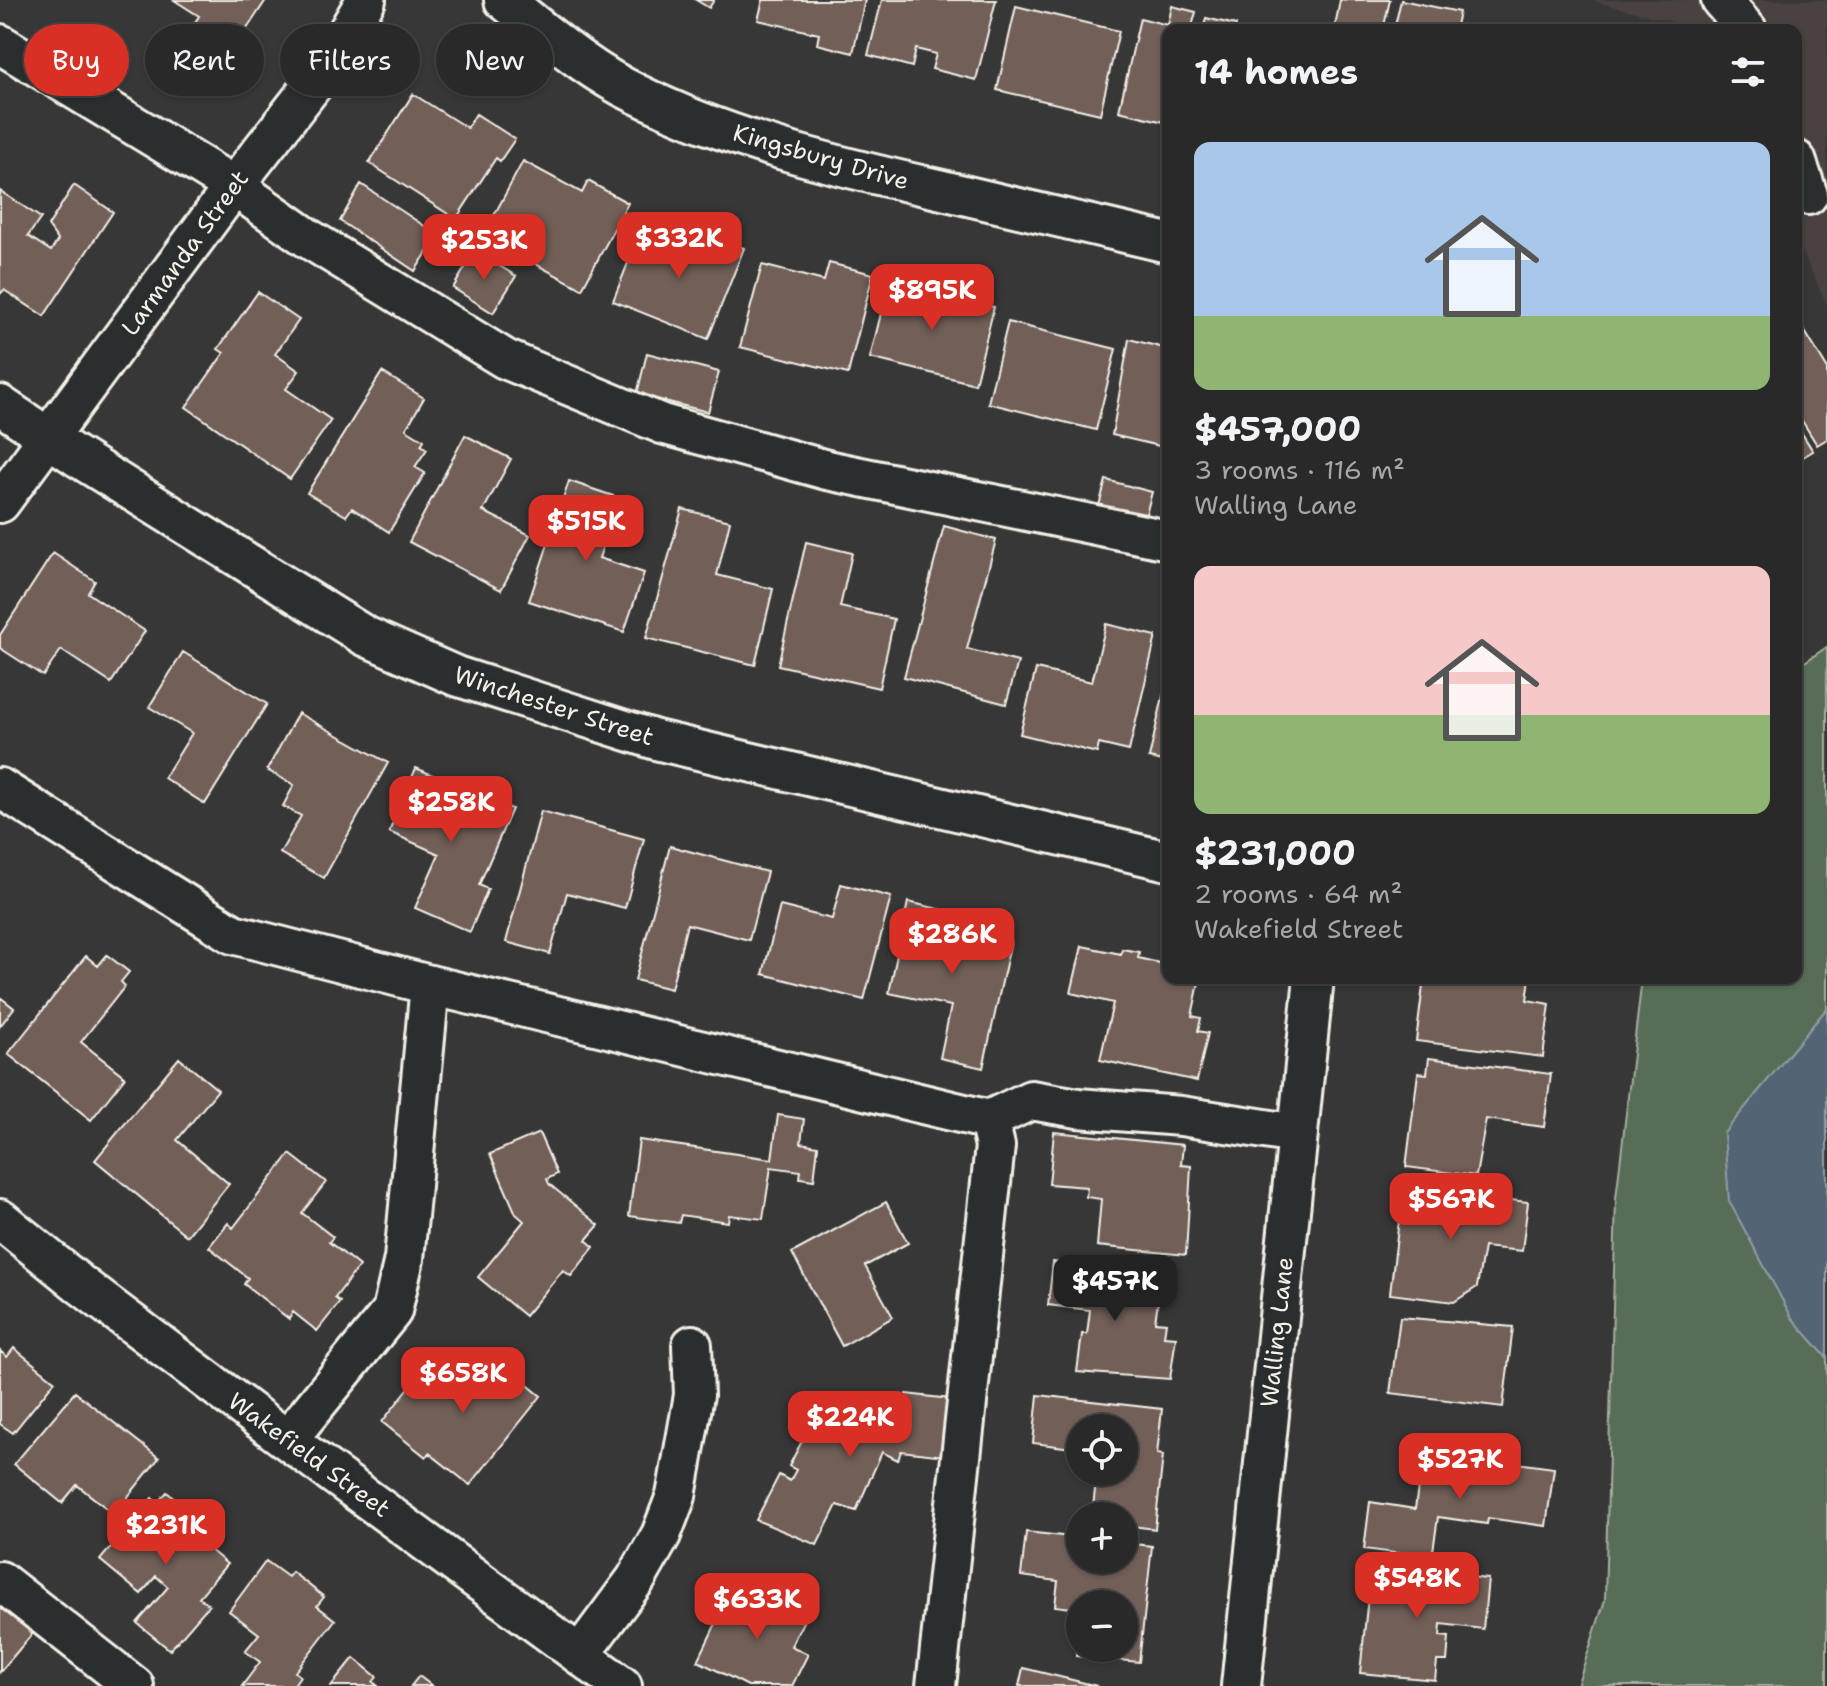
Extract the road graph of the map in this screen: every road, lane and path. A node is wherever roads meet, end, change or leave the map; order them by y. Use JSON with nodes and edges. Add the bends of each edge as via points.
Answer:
{"nodes":[{"id":1,"x":366,"y":0,"type":"edge"},
{"id":2,"x":504,"y":0,"type":"edge"},
{"id":3,"x":1721,"y":0,"type":"edge"},
{"id":4,"x":1742,"y":24,"type":"edge"},
{"id":5,"x":0,"y":44,"type":"edge"},
{"id":6,"x":1802,"y":170,"type":"edge"},
{"id":7,"x":234,"y":186,"type":"junction"},
{"id":8,"x":1816,"y":195,"type":"edge"},
{"id":9,"x":1162,"y":242,"type":"edge"},
{"id":10,"x":0,"y":405,"type":"edge"},
{"id":11,"x":50,"y":438,"type":"junction"},
{"id":12,"x":0,"y":503,"type":"edge"},
{"id":13,"x":1162,"y":539,"type":"edge"},
{"id":14,"x":0,"y":788,"type":"edge"},
{"id":15,"x":1162,"y":860,"type":"edge"},
{"id":16,"x":1313,"y":984,"type":"edge"},
{"id":17,"x":430,"y":985,"type":"junction"},
{"id":18,"x":989,"y":1120,"type":"junction"},
{"id":19,"x":1297,"y":1134,"type":"junction"},
{"id":20,"x":0,"y":1219,"type":"edge"},
{"id":21,"x":692,"y":1345,"type":"dead end"},
{"id":22,"x":287,"y":1440,"type":"junction"},
{"id":23,"x":0,"y":1581,"type":"edge"},
{"id":24,"x":581,"y":1653,"type":"junction"},
{"id":25,"x":134,"y":1686,"type":"edge"},
{"id":26,"x":622,"y":1686,"type":"edge"},
{"id":27,"x":936,"y":1686,"type":"edge"},
{"id":28,"x":1241,"y":1686,"type":"edge"}],
"edges":[{"from":1,"to":7,"type":"street","name":"Larmanda Street","via":[[329,64]]},
{"from":2,"to":9,"type":"street","name":"Kingsbury Drive","via":[[610,79],[710,125],[870,174]]},
{"from":3,"to":4,"type":"street"},
{"from":5,"to":7,"type":"street"},
{"from":6,"to":8,"type":"street"},
{"from":7,"to":11,"type":"street","name":"Larmanda Street"},
{"from":7,"to":13,"type":"street","via":[[306,237],[505,359],[662,424],[827,470]]},
{"from":10,"to":11,"type":"street","name":"Winchester Street"},
{"from":11,"to":12,"type":"street","name":"Larmanda Street"},
{"from":11,"to":15,"type":"street","name":"Winchester Street","via":[[365,636],[456,676],[656,740]]},
{"from":14,"to":17,"type":"street","via":[[233,934]]},
{"from":16,"to":19,"type":"street","name":"Walling Lane"},
{"from":17,"to":18,"type":"street"},
{"from":17,"to":22,"type":"street","via":[[404,1259],[392,1311]]},
{"from":18,"to":19,"type":"street","via":[[1031,1100]]},
{"from":18,"to":27,"type":"street","via":[[995,1146]]},
{"from":19,"to":28,"type":"street","name":"Walling Lane"},
{"from":20,"to":22,"type":"street","name":"Wakefield Street"},
{"from":21,"to":24,"type":"street","via":[[694,1395],[676,1496],[636,1579]]},
{"from":22,"to":24,"type":"street","name":"Wakefield Street"},
{"from":23,"to":25,"type":"street"},
{"from":24,"to":26,"type":"street","name":"Wakefield Street"}]}
